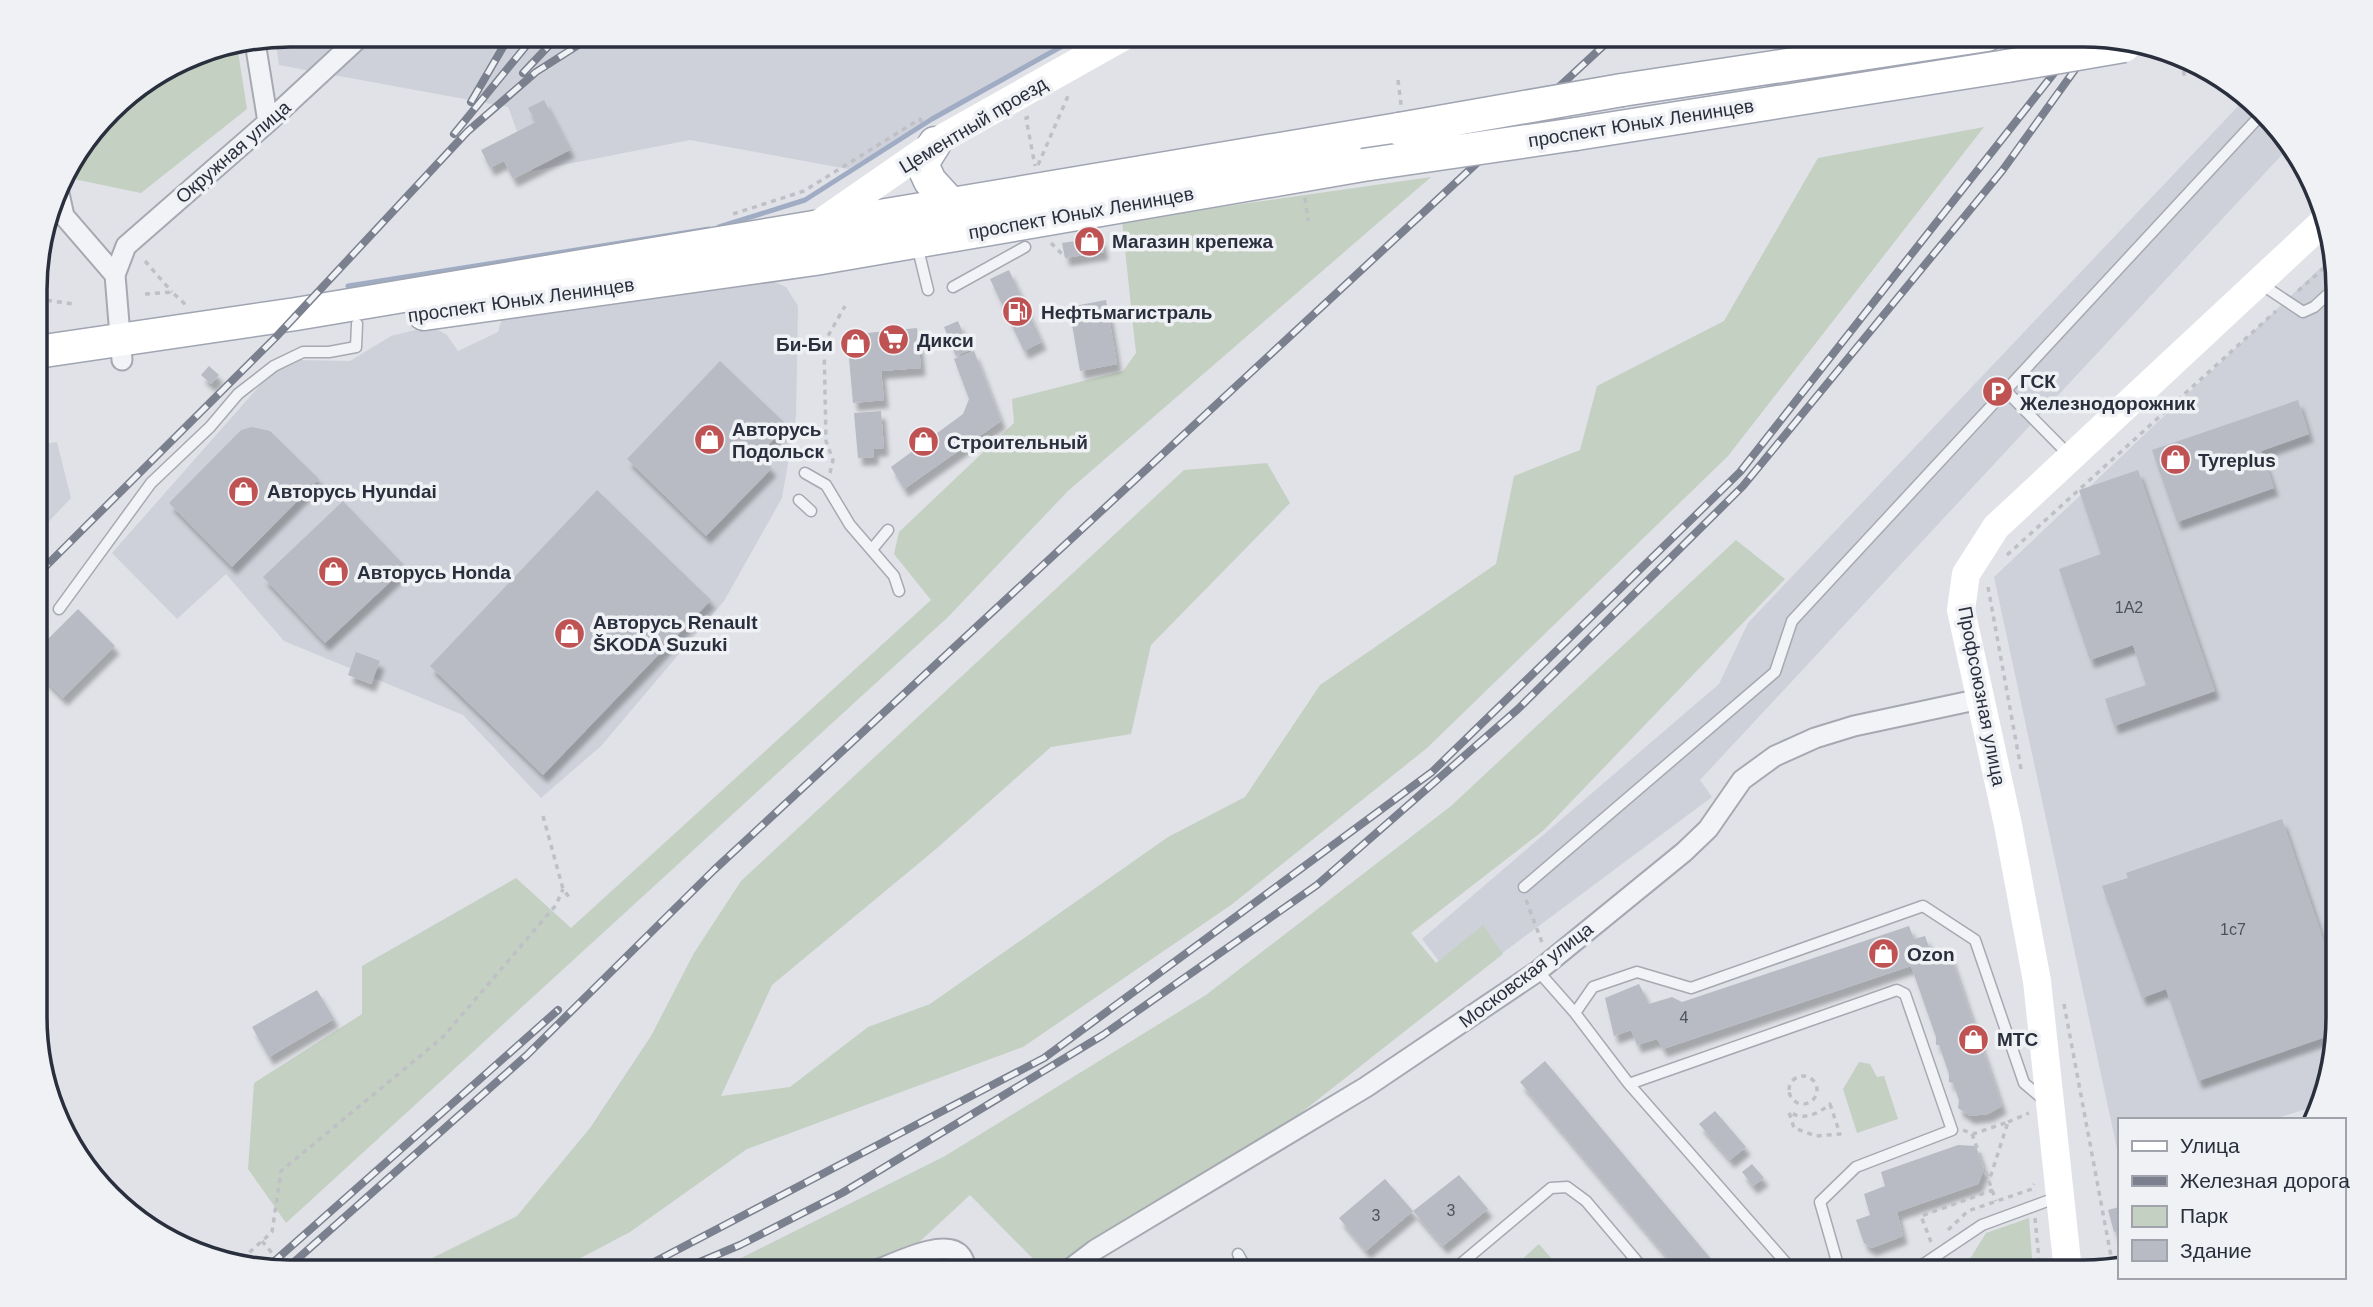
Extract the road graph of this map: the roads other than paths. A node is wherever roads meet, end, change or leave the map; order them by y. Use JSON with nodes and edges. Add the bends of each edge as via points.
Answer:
{"nodes":[{"id":1,"x":349,"y":47,"type":"edge"},
{"id":2,"x":1101,"y":47,"type":"edge"},
{"id":3,"x":1907,"y":47,"type":"edge"},
{"id":4,"x":256,"y":49,"type":"edge"},
{"id":5,"x":2109,"y":49,"type":"edge"},
{"id":6,"x":2256,"y":120,"type":"edge"},
{"id":7,"x":268,"y":122,"type":"junction"},
{"id":8,"x":927,"y":131,"type":"junction"},
{"id":9,"x":951,"y":204,"type":"junction"},
{"id":10,"x":62,"y":207,"type":"edge"},
{"id":11,"x":816,"y":226,"type":"junction"},
{"id":12,"x":2317,"y":228,"type":"edge"},
{"id":13,"x":916,"y":241,"type":"junction"},
{"id":14,"x":1025,"y":247,"type":"dead end"},
{"id":15,"x":814,"y":259,"type":"junction"},
{"id":16,"x":731,"y":271,"type":"junction"},
{"id":17,"x":115,"y":275,"type":"junction"},
{"id":18,"x":2258,"y":282,"type":"junction"},
{"id":19,"x":953,"y":286,"type":"dead end"},
{"id":20,"x":928,"y":290,"type":"dead end"},
{"id":21,"x":2325,"y":297,"type":"edge"},
{"id":22,"x":357,"y":324,"type":"junction"},
{"id":23,"x":121,"y":350,"type":"junction"},
{"id":24,"x":47,"y":352,"type":"edge"},
{"id":25,"x":47,"y":371,"type":"edge"},
{"id":26,"x":2007,"y":392,"type":"junction"},
{"id":27,"x":2070,"y":457,"type":"junction"},
{"id":28,"x":805,"y":473,"type":"dead end"},
{"id":29,"x":799,"y":500,"type":"dead end"},
{"id":30,"x":811,"y":511,"type":"dead end"},
{"id":31,"x":888,"y":530,"type":"dead end"},
{"id":32,"x":873,"y":548,"type":"junction"},
{"id":33,"x":899,"y":591,"type":"dead end"},
{"id":34,"x":59,"y":609,"type":"dead end"},
{"id":35,"x":1980,"y":699,"type":"junction"},
{"id":36,"x":1524,"y":887,"type":"road end"},
{"id":37,"x":1544,"y":966,"type":"junction"},
{"id":38,"x":1575,"y":1013,"type":"junction"},
{"id":39,"x":1629,"y":1084,"type":"junction"},
{"id":40,"x":2041,"y":1109,"type":"junction"},
{"id":41,"x":2061,"y":1195,"type":"junction"},
{"id":42,"x":1238,"y":1254,"type":"dead end"},
{"id":43,"x":1241,"y":1259,"type":"edge"},
{"id":44,"x":1466,"y":1259,"type":"edge"},
{"id":45,"x":1635,"y":1259,"type":"edge"},
{"id":46,"x":1783,"y":1259,"type":"edge"},
{"id":47,"x":1836,"y":1259,"type":"edge"},
{"id":48,"x":1931,"y":1259,"type":"edge"},
{"id":49,"x":2067,"y":1259,"type":"edge"},
{"id":50,"x":905,"y":1260,"type":"edge"},
{"id":51,"x":963,"y":1260,"type":"edge"},
{"id":52,"x":1083,"y":1260,"type":"edge"}],
"edges":[{"from":1,"to":7,"type":"street","name":"Окружная улица"},
{"from":2,"to":8,"type":"main road","name":"Цементный проезд"},
{"from":3,"to":9,"type":"main road","name":"проспект Юных Ленинцев","bridge":true,"via":[[1400,119]]},
{"from":4,"to":7,"type":"street"},
{"from":5,"to":13,"type":"main road","name":"проспект Юных Ленинцев","bridge":true,"via":[[1363,164]]},
{"from":6,"to":26,"type":"lane"},
{"from":7,"to":17,"type":"street","name":"Окружная улица","via":[[125,246]]},
{"from":8,"to":9,"type":"main road","via":[[922,164],[930,181]]},
{"from":8,"to":11,"type":"main road","name":"Цементный проезд"},
{"from":9,"to":11,"type":"main road","name":"проспект Юных Ленинцев"},
{"from":10,"to":17,"type":"street","via":[[64,216]]},
{"from":11,"to":15,"type":"main road"},
{"from":11,"to":16,"type":"main road","name":"Цементный проезд"},
{"from":11,"to":23,"type":"main road","name":"проспект Юных Ленинцев","via":[[296,314]]},
{"from":12,"to":18,"type":"main road","name":"Профсоюзная улица"},
{"from":13,"to":15,"type":"main road","name":"проспект Юных Ленинцев"},
{"from":13,"to":20,"type":"lane"},
{"from":14,"to":19,"type":"lane"},
{"from":15,"to":16,"type":"main road","name":"проспект Юных Ленинцев"},
{"from":16,"to":22,"type":"main road","name":"проспект Юных Ленинцев"},
{"from":17,"to":23,"type":"street"},
{"from":18,"to":21,"type":"lane","via":[[2303,312]]},
{"from":18,"to":27,"type":"main road","name":"Профсоюзная улица"},
{"from":22,"to":23,"type":"main road","name":"проспект Юных Ленинцев"},
{"from":22,"to":34,"type":"lane","via":[[356,347],[303,352],[274,366],[238,394],[151,483]]},
{"from":23,"to":24,"type":"main road","name":"проспект Юных Ленинцев"},
{"from":23,"to":25,"type":"main road","name":"проспект Юных Ленинцев"},
{"from":26,"to":27,"type":"lane"},
{"from":26,"to":36,"type":"lane","via":[[1792,621],[1775,672]]},
{"from":27,"to":35,"type":"main road","name":"Профсоюзная улица","via":[[1996,527],[1966,574],[1961,610]]},
{"from":28,"to":32,"type":"lane","via":[[827,485],[850,525]]},
{"from":29,"to":30,"type":"lane"},
{"from":31,"to":32,"type":"lane"},
{"from":32,"to":33,"type":"lane"},
{"from":35,"to":37,"type":"street","name":"Московская улица","via":[[1854,726],[1775,756],[1742,780],[1708,829],[1684,852]]},
{"from":35,"to":40,"type":"main road","name":"Профсоюзная улица","via":[[2037,981]]},
{"from":37,"to":38,"type":"lane"},
{"from":37,"to":52,"type":"street","name":"Московская улица","via":[[1366,1087]]},
{"from":38,"to":39,"type":"lane"},
{"from":38,"to":40,"type":"lane","via":[[1592,988],[1637,972],[1691,988],[1923,906],[1975,940],[2024,1083]]},
{"from":39,"to":46,"type":"lane"},
{"from":39,"to":47,"type":"lane","via":[[1897,990],[1905,994],[1952,1129],[1856,1167],[1819,1202]]},
{"from":40,"to":41,"type":"main road","name":"Профсоюзная улица"},
{"from":41,"to":48,"type":"lane","via":[[1982,1225]]},
{"from":41,"to":49,"type":"main road","name":"Профсоюзная улица"},
{"from":42,"to":43,"type":"lane"},
{"from":44,"to":45,"type":"lane","via":[[1551,1188],[1567,1187],[1586,1201]]},
{"from":50,"to":51,"type":"street","via":[[936,1248],[950,1248]]}]}
